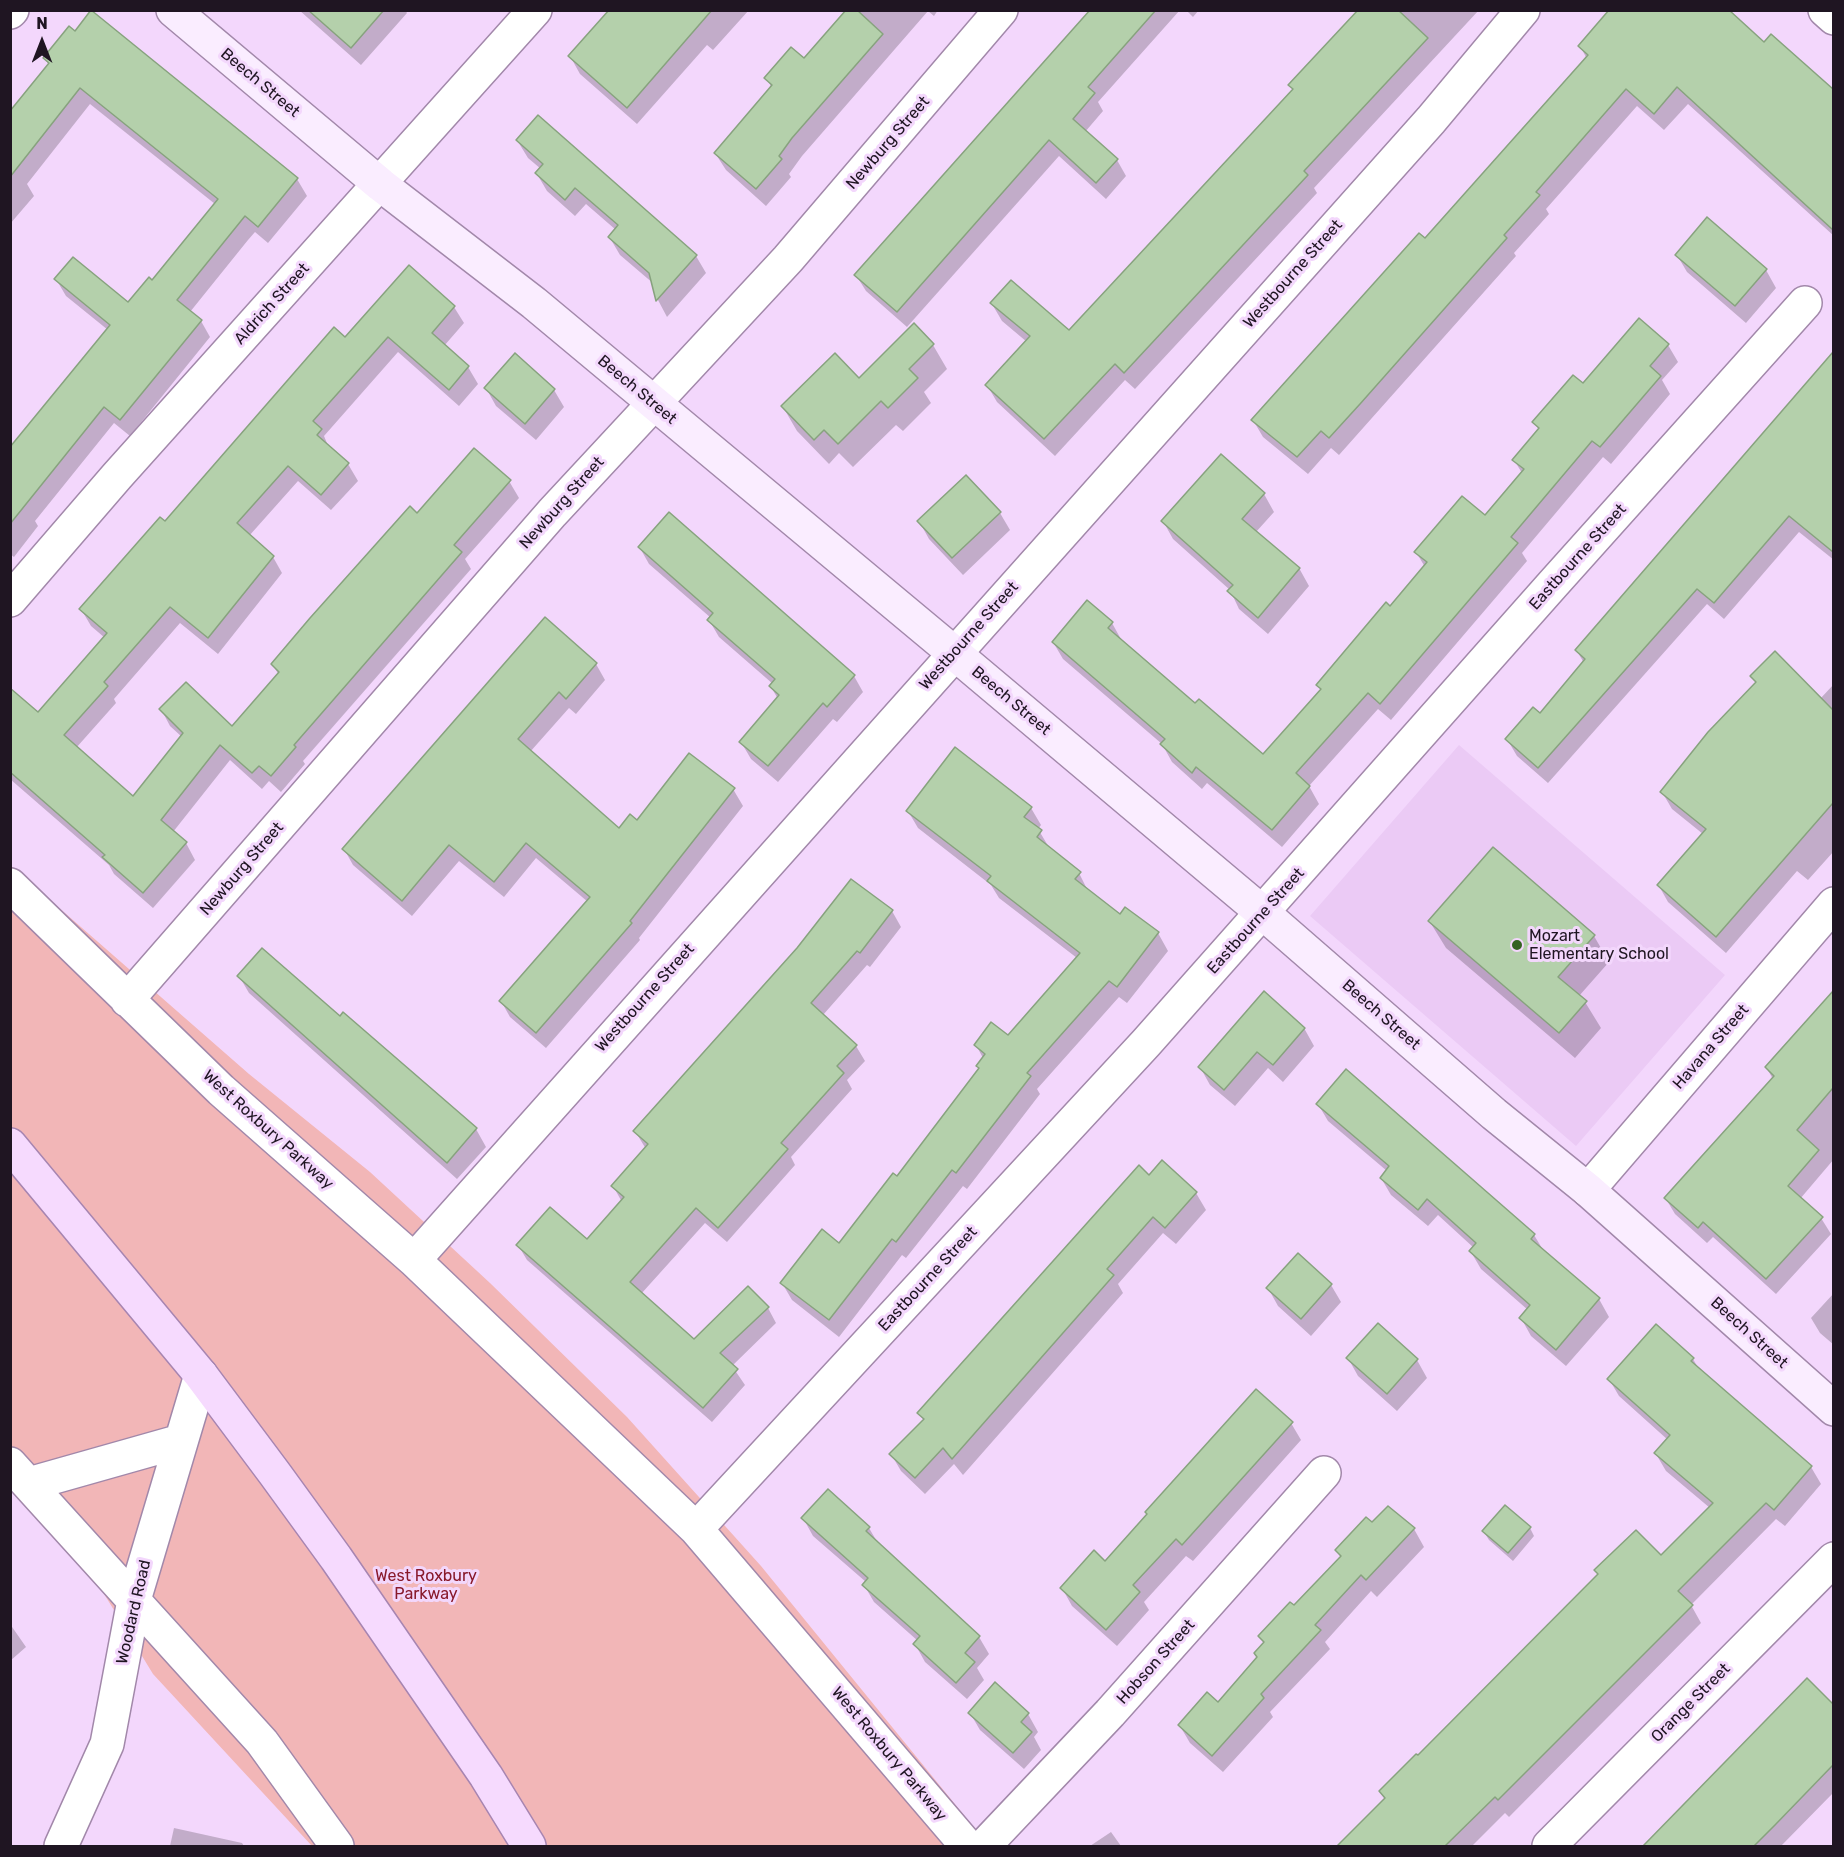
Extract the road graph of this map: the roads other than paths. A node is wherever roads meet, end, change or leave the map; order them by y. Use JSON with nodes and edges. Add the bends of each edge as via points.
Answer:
{"nodes":[{"id":1,"x":173,"y":10,"type":"edge"},
{"id":2,"x":535,"y":10,"type":"edge"},
{"id":3,"x":1001,"y":10,"type":"edge"},
{"id":4,"x":1523,"y":10,"type":"edge"},
{"id":5,"x":1824,"y":10,"type":"edge"},
{"id":6,"x":1833,"y":18,"type":"edge"},
{"id":7,"x":381,"y":185,"type":"junction"},
{"id":8,"x":1805,"y":303,"type":"dead end"},
{"id":9,"x":653,"y":403,"type":"junction"},
{"id":10,"x":10,"y":600,"type":"edge"},
{"id":11,"x":954,"y":653,"type":"junction"},
{"id":12,"x":10,"y":885,"type":"edge"},
{"id":13,"x":1833,"y":904,"type":"edge"},
{"id":14,"x":1263,"y":914,"type":"junction"},
{"id":15,"x":127,"y":1000,"type":"junction"},
{"id":16,"x":10,"y":1145,"type":"edge"},
{"id":17,"x":1588,"y":1190,"type":"junction"},
{"id":18,"x":414,"y":1260,"type":"junction"},
{"id":19,"x":201,"y":1375,"type":"junction"},
{"id":20,"x":1833,"y":1408,"type":"edge"},
{"id":21,"x":181,"y":1441,"type":"junction"},
{"id":22,"x":1324,"y":1473,"type":"dead end"},
{"id":23,"x":20,"y":1474,"type":"edge"},
{"id":24,"x":696,"y":1529,"type":"junction"},
{"id":25,"x":1833,"y":1559,"type":"edge"},
{"id":26,"x":134,"y":1600,"type":"junction"},
{"id":27,"x":61,"y":1846,"type":"edge"},
{"id":28,"x":337,"y":1846,"type":"edge"},
{"id":29,"x":530,"y":1846,"type":"edge"},
{"id":30,"x":967,"y":1846,"type":"edge"},
{"id":31,"x":984,"y":1846,"type":"edge"},
{"id":32,"x":1549,"y":1846,"type":"edge"}],
"edges":[{"from":1,"to":7,"type":"street","name":"Beech Street"},
{"from":2,"to":7,"type":"street","name":"Aldrich Street"},
{"from":3,"to":9,"type":"street","name":"Newburg Street","via":[[788,259]]},
{"from":4,"to":11,"type":"street","name":"Westbourne Street","via":[[1423,129]]},
{"from":5,"to":6,"type":"street"},
{"from":7,"to":9,"type":"street","name":"Beech Street","via":[[534,303]]},
{"from":7,"to":10,"type":"street","name":"Aldrich Street"},
{"from":8,"to":14,"type":"street","name":"Eastbourne Street"},
{"from":9,"to":11,"type":"street","name":"Beech Street"},
{"from":9,"to":15,"type":"street","name":"Newburg Street","via":[[552,513]]},
{"from":11,"to":14,"type":"street","name":"Beech Street"},
{"from":11,"to":18,"type":"street","name":"Westbourne Street"},
{"from":12,"to":15,"type":"street","name":"West Roxbury Parkway"},
{"from":13,"to":17,"type":"street","name":"Havana Street"},
{"from":14,"to":17,"type":"street","name":"Beech Street"},
{"from":14,"to":24,"type":"street","name":"Eastbourne Street"},
{"from":15,"to":18,"type":"street","name":"West Roxbury Parkway","via":[[221,1090]]},
{"from":16,"to":19,"type":"main road"},
{"from":17,"to":20,"type":"street","name":"Beech Street"},
{"from":18,"to":24,"type":"street","name":"West Roxbury Parkway"},
{"from":19,"to":21,"type":"street","name":"Woodard Road"},
{"from":19,"to":29,"type":"main road","via":[[342,1567]]},
{"from":21,"to":23,"type":"street"},
{"from":21,"to":26,"type":"street","name":"Woodard Road"},
{"from":22,"to":31,"type":"street","name":"Hobson Street","via":[[1110,1713]]},
{"from":23,"to":26,"type":"street"},
{"from":24,"to":30,"type":"street","name":"West Roxbury Parkway"},
{"from":25,"to":32,"type":"street","name":"Orange Street"},
{"from":26,"to":27,"type":"street","name":"Woodard Road","via":[[107,1744]]},
{"from":26,"to":28,"type":"street","via":[[262,1742]]}]}
